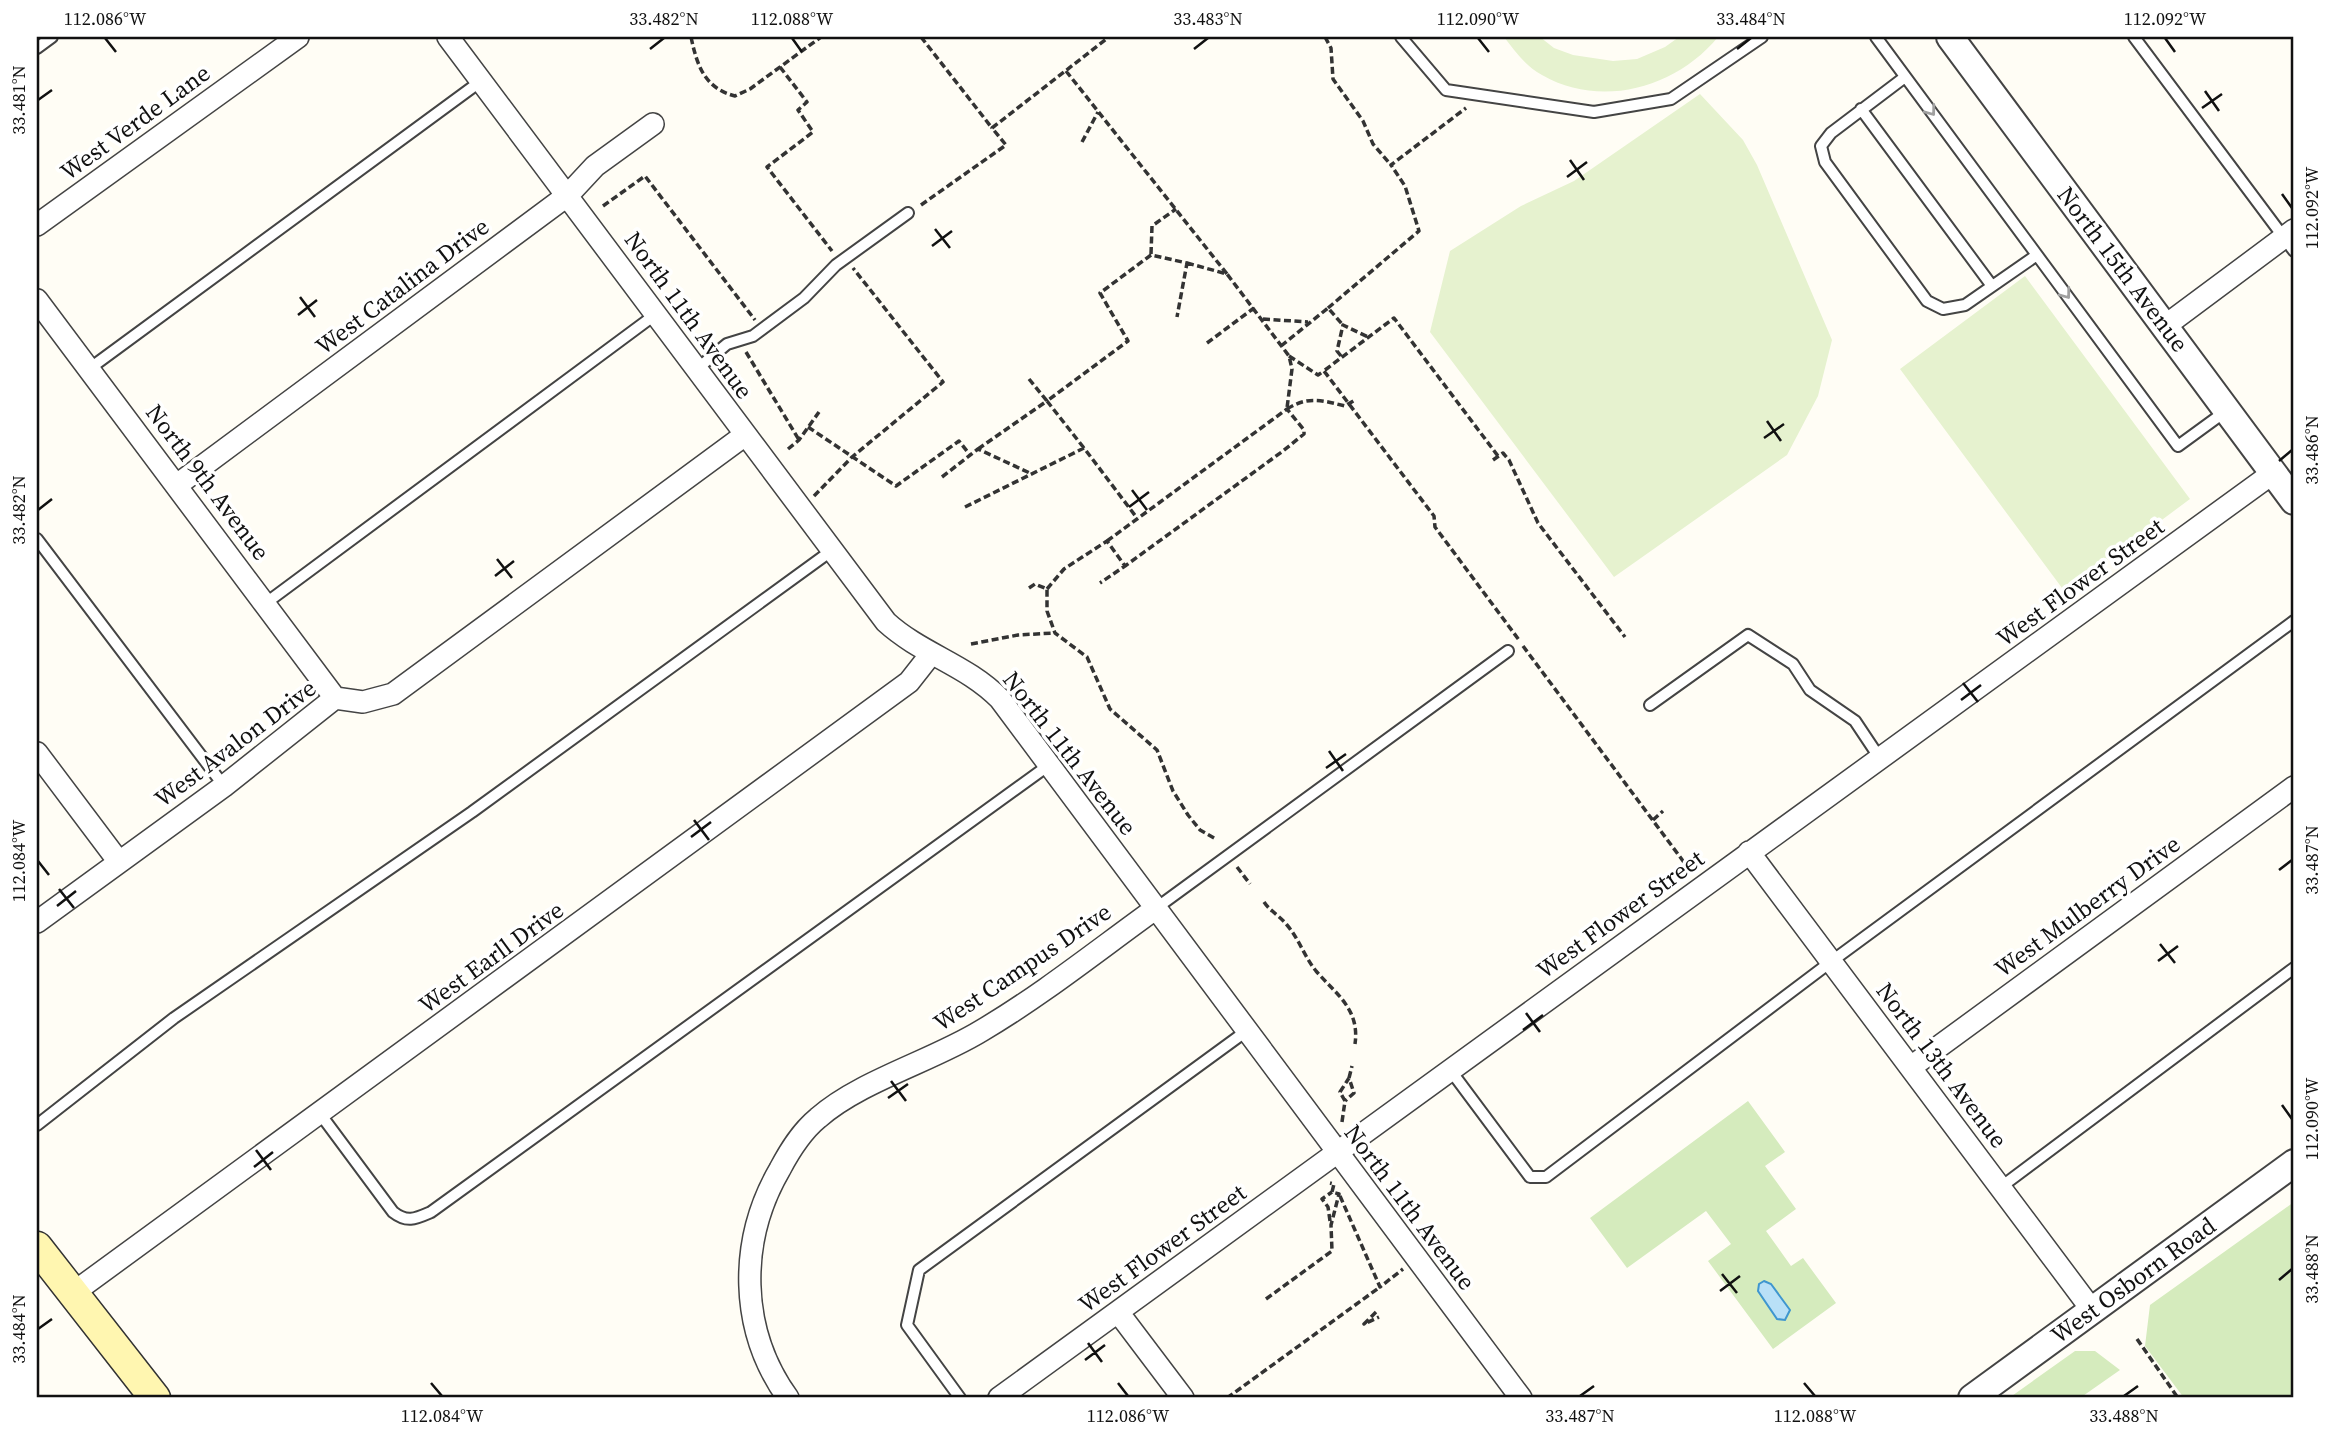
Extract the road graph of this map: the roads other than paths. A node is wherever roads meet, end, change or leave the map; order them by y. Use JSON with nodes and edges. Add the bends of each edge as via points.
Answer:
{"nodes":[{"id":1,"x":52,"y":37,"type":"edge"},
{"id":2,"x":298,"y":37,"type":"edge"},
{"id":3,"x":448,"y":37,"type":"edge"},
{"id":4,"x":1401,"y":37,"type":"edge"},
{"id":5,"x":1762,"y":37,"type":"edge"},
{"id":6,"x":1876,"y":37,"type":"edge"},
{"id":7,"x":1950,"y":37,"type":"edge"},
{"id":8,"x":2134,"y":37,"type":"edge"},
{"id":9,"x":37,"y":48,"type":"edge"},
{"id":10,"x":1905,"y":77,"type":"junction"},
{"id":11,"x":481,"y":81,"type":"junction"},
{"id":12,"x":1861,"y":109,"type":"junction"},
{"id":13,"x":653,"y":124,"type":"dead end"},
{"id":14,"x":568,"y":195,"type":"junction"},
{"id":15,"x":911,"y":211,"type":"road end"},
{"id":16,"x":37,"y":225,"type":"edge"},
{"id":17,"x":2291,"y":239,"type":"edge"},
{"id":18,"x":2037,"y":255,"type":"junction"},
{"id":19,"x":1992,"y":286,"type":"junction"},
{"id":20,"x":37,"y":300,"type":"edge"},
{"id":21,"x":656,"y":314,"type":"junction"},
{"id":22,"x":2165,"y":326,"type":"junction"},
{"id":23,"x":89,"y":369,"type":"junction"},
{"id":24,"x":697,"y":369,"type":"junction"},
{"id":25,"x":2227,"y":411,"type":"junction"},
{"id":26,"x":745,"y":435,"type":"junction"},
{"id":27,"x":2273,"y":473,"type":"junction"},
{"id":28,"x":177,"y":485,"type":"junction"},
{"id":29,"x":2294,"y":501,"type":"edge"},
{"id":30,"x":37,"y":538,"type":"edge"},
{"id":31,"x":831,"y":551,"type":"junction"},
{"id":32,"x":266,"y":603,"type":"junction"},
{"id":33,"x":2294,"y":621,"type":"edge"},
{"id":34,"x":1508,"y":651,"type":"dead end"},
{"id":35,"x":931,"y":654,"type":"junction"},
{"id":36,"x":335,"y":698,"type":"junction"},
{"id":37,"x":1650,"y":705,"type":"dead end"},
{"id":38,"x":37,"y":753,"type":"edge"},
{"id":39,"x":1879,"y":757,"type":"junction"},
{"id":40,"x":1049,"y":765,"type":"junction"},
{"id":41,"x":223,"y":786,"type":"junction"},
{"id":42,"x":2294,"y":787,"type":"edge"},
{"id":43,"x":1749,"y":852,"type":"junction"},
{"id":44,"x":120,"y":862,"type":"junction"},
{"id":45,"x":1155,"y":909,"type":"junction"},
{"id":46,"x":37,"y":922,"type":"edge"},
{"id":47,"x":1832,"y":961,"type":"junction"},
{"id":48,"x":2294,"y":968,"type":"edge"},
{"id":49,"x":1245,"y":1032,"type":"junction"},
{"id":50,"x":1912,"y":1067,"type":"junction"},
{"id":51,"x":1451,"y":1071,"type":"junction"},
{"id":52,"x":321,"y":1115,"type":"junction"},
{"id":53,"x":37,"y":1125,"type":"edge"},
{"id":54,"x":1337,"y":1153,"type":"junction"},
{"id":55,"x":2294,"y":1163,"type":"edge"},
{"id":56,"x":2001,"y":1187,"type":"junction"},
{"id":57,"x":37,"y":1247,"type":"edge"},
{"id":58,"x":73,"y":1293,"type":"junction"},
{"id":59,"x":2092,"y":1310,"type":"junction"},
{"id":60,"x":1118,"y":1312,"type":"junction"},
{"id":61,"x":1002,"y":1397,"type":"edge"},
{"id":62,"x":155,"y":1398,"type":"edge"},
{"id":63,"x":788,"y":1398,"type":"edge"},
{"id":64,"x":961,"y":1398,"type":"edge"},
{"id":65,"x":1183,"y":1398,"type":"edge"},
{"id":66,"x":1521,"y":1398,"type":"edge"},
{"id":67,"x":1972,"y":1398,"type":"edge"}],
"edges":[{"from":1,"to":9,"type":"lane"},
{"from":2,"to":16,"type":"street","name":"West Verde Lane"},
{"from":3,"to":11,"type":"street","name":"North 11th Avenue"},
{"from":4,"to":5,"type":"lane","via":[[1446,90],[1594,112],[1671,99]]},
{"from":6,"to":10,"type":"lane"},
{"from":7,"to":22,"type":"street","name":"North 15th Avenue"},
{"from":8,"to":17,"type":"lane"},
{"from":10,"to":12,"type":"lane"},
{"from":10,"to":18,"type":"lane","one_way":true},
{"from":11,"to":14,"type":"street","name":"North 11th Avenue"},
{"from":11,"to":23,"type":"lane"},
{"from":12,"to":19,"type":"lane"},
{"from":12,"to":19,"type":"lane","via":[[1821,146],[1825,162],[1919,290],[1943,309],[1965,305]]},
{"from":13,"to":14,"type":"street","name":"West Catalina Drive","via":[[595,166]]},
{"from":14,"to":21,"type":"street","name":"North 11th Avenue"},
{"from":14,"to":28,"type":"street","name":"West Catalina Drive"},
{"from":15,"to":24,"type":"lane","via":[[843,260],[804,298],[753,336],[727,344]]},
{"from":17,"to":22,"type":"street"},
{"from":18,"to":19,"type":"lane"},
{"from":18,"to":25,"type":"lane","one_way":true,"via":[[2178,446]]},
{"from":20,"to":23,"type":"street","name":"North 9th Avenue"},
{"from":21,"to":24,"type":"street","name":"North 11th Avenue"},
{"from":21,"to":32,"type":"lane"},
{"from":22,"to":25,"type":"street","name":"North 15th Avenue"},
{"from":23,"to":28,"type":"street","name":"North 9th Avenue"},
{"from":24,"to":26,"type":"street","name":"North 11th Avenue"},
{"from":25,"to":27,"type":"street","name":"North 15th Avenue"},
{"from":26,"to":31,"type":"street","name":"North 11th Avenue"},
{"from":26,"to":36,"type":"street","name":"West Avalon Drive","via":[[393,694],[363,702]]},
{"from":27,"to":29,"type":"street","name":"North 15th Avenue"},
{"from":27,"to":39,"type":"street","name":"West Flower Street"},
{"from":28,"to":32,"type":"street","name":"North 9th Avenue"},
{"from":30,"to":41,"type":"lane"},
{"from":31,"to":35,"type":"street","name":"North 11th Avenue","via":[[886,622]]},
{"from":31,"to":53,"type":"lane","via":[[460,820],[184,1011]]},
{"from":32,"to":36,"type":"street","name":"North 9th Avenue"},
{"from":33,"to":47,"type":"lane"},
{"from":34,"to":45,"type":"lane"},
{"from":35,"to":40,"type":"street","name":"North 11th Avenue","via":[[982,681]]},
{"from":35,"to":52,"type":"street","name":"West Earll Drive","via":[[909,682]]},
{"from":36,"to":41,"type":"street","name":"West Avalon Drive"},
{"from":37,"to":39,"type":"lane","via":[[1748,635],[1793,664],[1810,690],[1855,720]]},
{"from":38,"to":44,"type":"street"},
{"from":39,"to":43,"type":"street","name":"West Flower Street"},
{"from":40,"to":45,"type":"street","name":"North 11th Avenue"},
{"from":40,"to":52,"type":"lane","via":[[431,1212],[414,1220],[401,1219],[393,1212]]},
{"from":41,"to":44,"type":"street","name":"West Avalon Drive"},
{"from":42,"to":50,"type":"street","name":"West Mulberry Drive"},
{"from":43,"to":47,"type":"street","name":"North 13th Avenue"},
{"from":43,"to":51,"type":"street","name":"West Flower Street"},
{"from":44,"to":46,"type":"street","name":"West Avalon Drive"},
{"from":45,"to":49,"type":"street","name":"North 11th Avenue"},
{"from":45,"to":63,"type":"street","name":"West Campus Drive","via":[[984,1030],[845,1098],[817,1118],[795,1143],[767,1190],[749,1258],[754,1329]]},
{"from":47,"to":50,"type":"street","name":"North 13th Avenue"},
{"from":47,"to":51,"type":"lane","via":[[1546,1177],[1530,1177]]},
{"from":48,"to":56,"type":"lane"},
{"from":49,"to":54,"type":"street","name":"North 11th Avenue"},
{"from":49,"to":64,"type":"lane","via":[[919,1270],[907,1325]]},
{"from":50,"to":56,"type":"street","name":"North 13th Avenue"},
{"from":51,"to":54,"type":"street","name":"West Flower Street"},
{"from":52,"to":58,"type":"street","name":"West Earll Drive"},
{"from":54,"to":60,"type":"street","name":"West Flower Street"},
{"from":54,"to":66,"type":"street","name":"North 11th Avenue"},
{"from":55,"to":59,"type":"street","name":"West Osborn Road"},
{"from":56,"to":59,"type":"street","name":"North 13th Avenue"},
{"from":57,"to":58,"type":"main road"},
{"from":58,"to":62,"type":"main road"},
{"from":59,"to":67,"type":"street","name":"West Osborn Road"},
{"from":60,"to":61,"type":"street","name":"West Flower Street"},
{"from":60,"to":65,"type":"street"}]}
